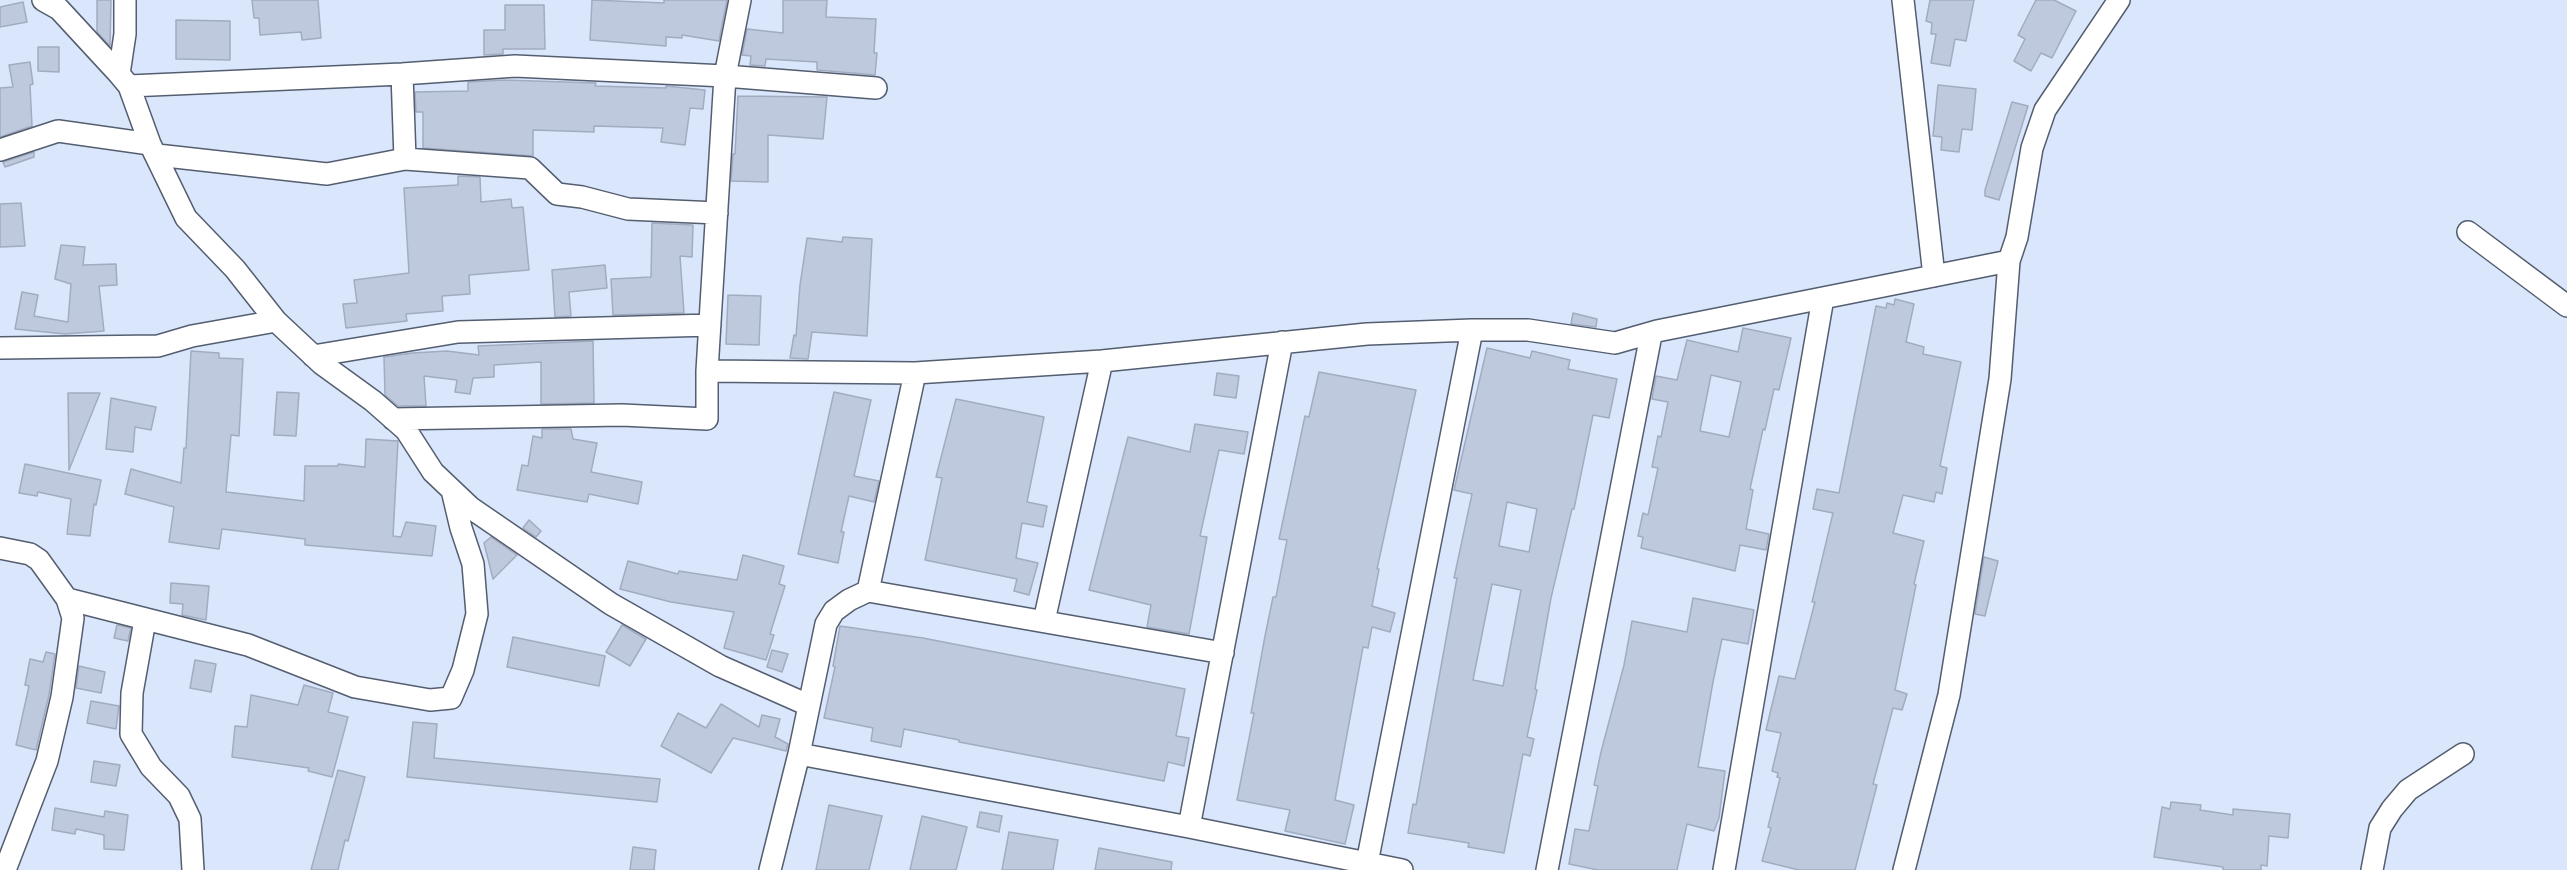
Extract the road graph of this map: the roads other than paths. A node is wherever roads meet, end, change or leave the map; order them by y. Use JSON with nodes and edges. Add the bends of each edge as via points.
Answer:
{"nodes":[{"id":1,"x":43,"y":0,"type":"edge"},
{"id":2,"x":124,"y":0,"type":"edge"},
{"id":3,"x":740,"y":0,"type":"edge"},
{"id":4,"x":1903,"y":0,"type":"edge"},
{"id":5,"x":2119,"y":0,"type":"edge"},
{"id":6,"x":402,"y":74,"type":"junction"},
{"id":7,"x":725,"y":76,"type":"junction"},
{"id":8,"x":124,"y":80,"type":"junction"},
{"id":9,"x":876,"y":88,"type":"dead end"},
{"id":10,"x":0,"y":150,"type":"edge"},
{"id":11,"x":154,"y":150,"type":"junction"},
{"id":12,"x":405,"y":159,"type":"junction"},
{"id":13,"x":717,"y":213,"type":"junction"},
{"id":14,"x":2468,"y":232,"type":"dead end"},
{"id":15,"x":2009,"y":261,"type":"junction"},
{"id":16,"x":1934,"y":276,"type":"junction"},
{"id":17,"x":1823,"y":298,"type":"junction"},
{"id":18,"x":2567,"y":306,"type":"edge"},
{"id":19,"x":276,"y":321,"type":"junction"},
{"id":20,"x":710,"y":325,"type":"junction"},
{"id":21,"x":1472,"y":330,"type":"junction"},
{"id":22,"x":1651,"y":334,"type":"junction"},
{"id":23,"x":1282,"y":342,"type":"junction"},
{"id":24,"x":0,"y":348,"type":"edge"},
{"id":25,"x":313,"y":356,"type":"junction"},
{"id":26,"x":1102,"y":361,"type":"junction"},
{"id":27,"x":707,"y":371,"type":"junction"},
{"id":28,"x":915,"y":374,"type":"junction"},
{"id":29,"x":393,"y":419,"type":"junction"},
{"id":30,"x":452,"y":490,"type":"junction"},
{"id":31,"x":0,"y":548,"type":"edge"},
{"id":32,"x":868,"y":591,"type":"junction"},
{"id":33,"x":67,"y":599,"type":"junction"},
{"id":34,"x":144,"y":620,"type":"junction"},
{"id":35,"x":1044,"y":621,"type":"junction"},
{"id":36,"x":1223,"y":653,"type":"junction"},
{"id":37,"x":808,"y":705,"type":"junction"},
{"id":38,"x":799,"y":754,"type":"junction"},
{"id":39,"x":2463,"y":754,"type":"dead end"},
{"id":40,"x":1189,"y":827,"type":"junction"},
{"id":41,"x":1367,"y":863,"type":"junction"},
{"id":42,"x":5,"y":870,"type":"edge"},
{"id":43,"x":193,"y":870,"type":"edge"},
{"id":44,"x":770,"y":870,"type":"edge"},
{"id":45,"x":1402,"y":870,"type":"edge"},
{"id":46,"x":1547,"y":870,"type":"edge"},
{"id":47,"x":1724,"y":870,"type":"edge"},
{"id":48,"x":1904,"y":870,"type":"edge"},
{"id":49,"x":2372,"y":870,"type":"edge"}],
"edges":[{"from":1,"to":8,"type":"street","via":[[59,9]]},
{"from":2,"to":8,"type":"street"},
{"from":3,"to":7,"type":"street"},
{"from":4,"to":16,"type":"street"},
{"from":5,"to":15,"type":"street","via":[[2045,110],[2032,148],[2017,237]]},
{"from":6,"to":7,"type":"street","via":[[515,66]]},
{"from":6,"to":8,"type":"street"},
{"from":6,"to":12,"type":"street"},
{"from":7,"to":9,"type":"street"},
{"from":7,"to":13,"type":"street"},
{"from":8,"to":11,"type":"street"},
{"from":10,"to":11,"type":"street","via":[[58,131]]},
{"from":11,"to":12,"type":"street","via":[[327,174]]},
{"from":11,"to":19,"type":"street","via":[[186,218],[235,269]]},
{"from":12,"to":13,"type":"street","via":[[530,168],[557,194],[628,209]]},
{"from":13,"to":20,"type":"street"},
{"from":14,"to":18,"type":"street"},
{"from":15,"to":16,"type":"street"},
{"from":15,"to":48,"type":"street","via":[[2000,379],[1949,695]]},
{"from":16,"to":17,"type":"street"},
{"from":17,"to":22,"type":"street"},
{"from":17,"to":47,"type":"street"},
{"from":19,"to":24,"type":"street","via":[[158,346]]},
{"from":19,"to":25,"type":"street"},
{"from":20,"to":25,"type":"street","via":[[458,332]]},
{"from":20,"to":27,"type":"street"},
{"from":21,"to":22,"type":"street","via":[[1528,330],[1615,343]]},
{"from":21,"to":23,"type":"street"},
{"from":21,"to":41,"type":"street"},
{"from":22,"to":46,"type":"street"},
{"from":23,"to":26,"type":"street"},
{"from":23,"to":36,"type":"street"},
{"from":25,"to":29,"type":"street"},
{"from":26,"to":28,"type":"street"},
{"from":26,"to":35,"type":"street"},
{"from":27,"to":28,"type":"street"},
{"from":27,"to":29,"type":"street","via":[[707,419],[622,415]]},
{"from":28,"to":32,"type":"street"},
{"from":29,"to":30,"type":"street","via":[[406,430],[433,472]]},
{"from":30,"to":34,"type":"street","via":[[473,564],[477,614],[463,670],[451,698],[430,700],[355,687],[248,645]]},
{"from":30,"to":37,"type":"street","via":[[471,508],[611,604],[720,666]]},
{"from":31,"to":33,"type":"street","via":[[30,554],[39,560]]},
{"from":32,"to":35,"type":"street"},
{"from":32,"to":37,"type":"street","via":[[834,611],[826,624]]},
{"from":33,"to":34,"type":"street"},
{"from":33,"to":42,"type":"street","via":[[73,618],[60,708],[47,761]]},
{"from":34,"to":43,"type":"street","via":[[132,693],[131,734],[151,767],[179,796],[190,819]]},
{"from":35,"to":36,"type":"street"},
{"from":36,"to":40,"type":"street"},
{"from":37,"to":38,"type":"street"},
{"from":38,"to":40,"type":"street"},
{"from":38,"to":44,"type":"street"},
{"from":39,"to":49,"type":"street","via":[[2408,790],[2391,809],[2380,828]]},
{"from":40,"to":41,"type":"street"},
{"from":41,"to":45,"type":"street"}]}
